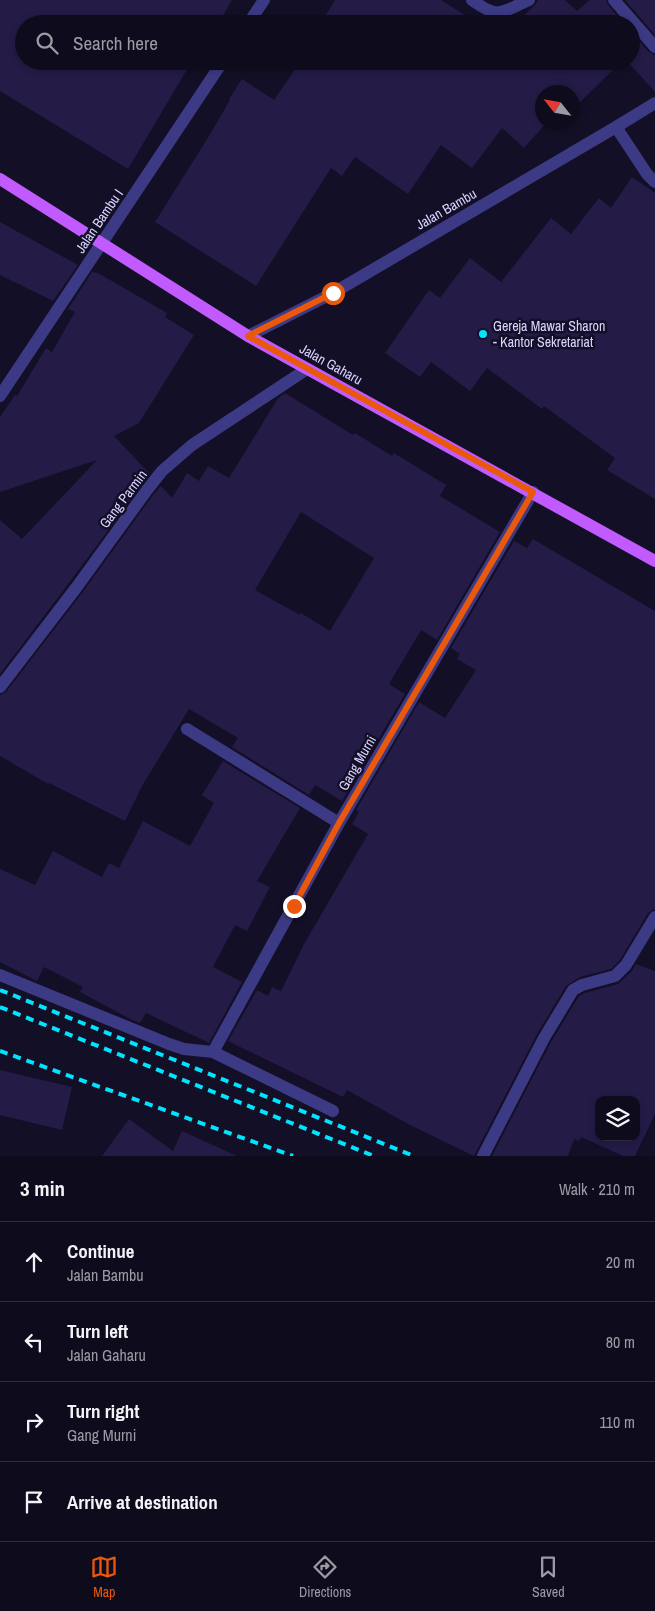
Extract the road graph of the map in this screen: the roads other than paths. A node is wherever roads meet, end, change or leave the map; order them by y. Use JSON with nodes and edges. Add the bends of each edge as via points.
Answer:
{"nodes":[{"id":1,"x":264,"y":0,"type":"edge"},
{"id":2,"x":472,"y":0,"type":"edge"},
{"id":3,"x":529,"y":0,"type":"edge"},
{"id":4,"x":614,"y":0,"type":"edge"},
{"id":5,"x":254,"y":15,"type":"edge"},
{"id":6,"x":627,"y":15,"type":"edge"},
{"id":7,"x":640,"y":30,"type":"edge"},
{"id":8,"x":655,"y":47,"type":"edge"},
{"id":9,"x":217,"y":70,"type":"edge"},
{"id":10,"x":655,"y":103,"type":"edge"},
{"id":11,"x":616,"y":128,"type":"junction"},
{"id":12,"x":0,"y":179,"type":"edge"},
{"id":13,"x":655,"y":182,"type":"edge"},
{"id":14,"x":103,"y":243,"type":"junction"},
{"id":15,"x":248,"y":336,"type":"junction"},
{"id":16,"x":306,"y":368,"type":"junction"},
{"id":17,"x":0,"y":396,"type":"edge"},
{"id":18,"x":533,"y":492,"type":"junction"},
{"id":19,"x":655,"y":561,"type":"edge"},
{"id":20,"x":0,"y":687,"type":"edge"},
{"id":21,"x":187,"y":729,"type":"dead end"},
{"id":22,"x":339,"y":823,"type":"junction"},
{"id":23,"x":655,"y":917,"type":"edge"},
{"id":24,"x":0,"y":975,"type":"edge"},
{"id":25,"x":213,"y":1052,"type":"junction"},
{"id":26,"x":333,"y":1111,"type":"dead end"},
{"id":27,"x":484,"y":1156,"type":"edge"}],
"edges":[{"from":1,"to":5,"type":"street"},
{"from":2,"to":3,"type":"street","via":[[497,13]]},
{"from":4,"to":6,"type":"street"},
{"from":7,"to":8,"type":"street"},
{"from":9,"to":14,"type":"street","name":"Jalan Bambu I"},
{"from":10,"to":11,"type":"street","name":"Jalan Bambu"},
{"from":11,"to":13,"type":"street"},
{"from":11,"to":15,"type":"street","name":"Jalan Bambu","via":[[333,293]]},
{"from":12,"to":14,"type":"main road","name":"Jalan Gaharu"},
{"from":14,"to":15,"type":"main road","name":"Jalan Gaharu"},
{"from":14,"to":17,"type":"street","name":"Jalan Bambu I"},
{"from":15,"to":16,"type":"main road","name":"Jalan Gaharu"},
{"from":16,"to":18,"type":"main road","name":"Jalan Gaharu"},
{"from":16,"to":20,"type":"street","name":"Gang Parmin","via":[[192,444],[162,472]]},
{"from":18,"to":19,"type":"main road","name":"Jalan Gaharu"},
{"from":18,"to":22,"type":"street","name":"Gang Murni"},
{"from":21,"to":22,"type":"street"},
{"from":22,"to":25,"type":"street","name":"Gang Murni"},
{"from":23,"to":27,"type":"street","via":[[626,966],[614,976],[573,990],[544,1038]]},
{"from":24,"to":25,"type":"street","via":[[169,1044]]},
{"from":25,"to":26,"type":"street"}]}
